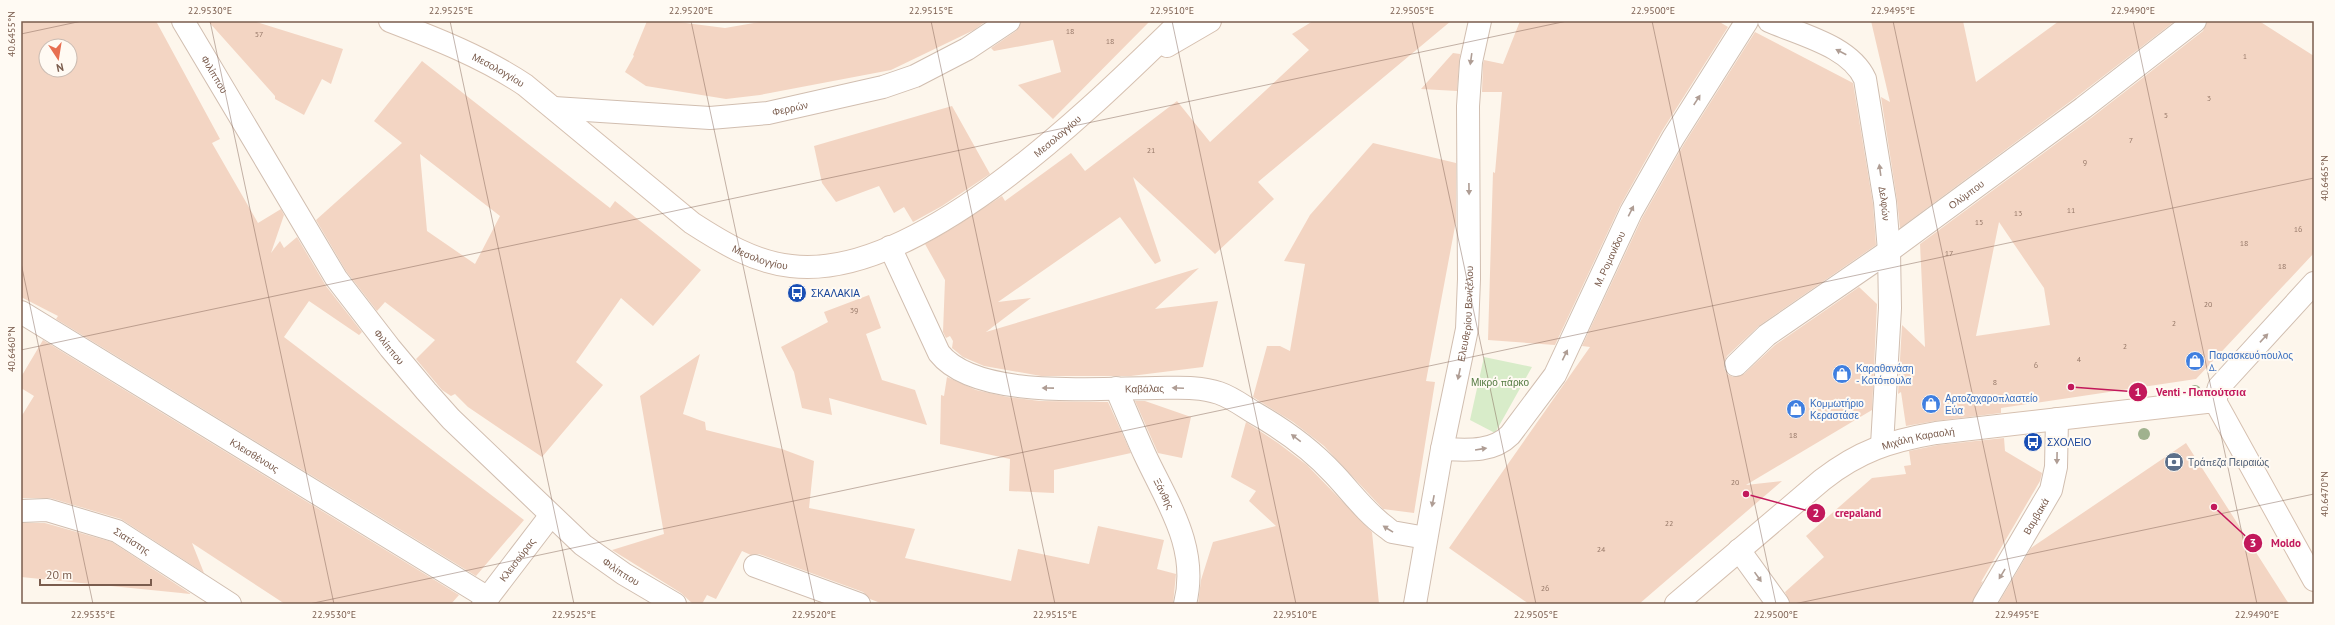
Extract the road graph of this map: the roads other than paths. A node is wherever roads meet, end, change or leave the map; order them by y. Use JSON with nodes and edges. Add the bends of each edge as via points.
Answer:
{"nodes":[{"id":1,"x":182,"y":21,"type":"edge"},
{"id":2,"x":390,"y":21,"type":"edge"},
{"id":3,"x":1009,"y":21,"type":"edge"},
{"id":4,"x":1181,"y":21,"type":"edge"},
{"id":5,"x":1210,"y":21,"type":"edge"},
{"id":6,"x":1480,"y":21,"type":"edge"},
{"id":7,"x":1747,"y":21,"type":"edge"},
{"id":8,"x":1769,"y":21,"type":"edge"},
{"id":9,"x":2195,"y":21,"type":"edge"},
{"id":10,"x":1137,"y":64,"type":"junction"},
{"id":11,"x":554,"y":108,"type":"junction"},
{"id":12,"x":890,"y":247,"type":"junction"},
{"id":13,"x":1889,"y":250,"type":"junction"},
{"id":14,"x":2314,"y":283,"type":"edge"},
{"id":15,"x":21,"y":312,"type":"edge"},
{"id":16,"x":1736,"y":365,"type":"dead end"},
{"id":17,"x":1116,"y":388,"type":"junction"},
{"id":18,"x":2215,"y":401,"type":"junction"},
{"id":19,"x":2057,"y":419,"type":"junction"},
{"id":20,"x":1882,"y":445,"type":"junction"},
{"id":21,"x":1442,"y":449,"type":"junction"},
{"id":22,"x":21,"y":511,"type":"edge"},
{"id":23,"x":551,"y":515,"type":"junction"},
{"id":24,"x":1426,"y":538,"type":"junction"},
{"id":25,"x":1739,"y":550,"type":"junction"},
{"id":26,"x":755,"y":566,"type":"dead end"},
{"id":27,"x":2314,"y":580,"type":"edge"},
{"id":28,"x":485,"y":601,"type":"edge"},
{"id":29,"x":230,"y":604,"type":"edge"},
{"id":30,"x":675,"y":604,"type":"edge"},
{"id":31,"x":859,"y":604,"type":"edge"},
{"id":32,"x":1184,"y":604,"type":"edge"},
{"id":33,"x":1415,"y":604,"type":"edge"},
{"id":34,"x":1676,"y":604,"type":"edge"},
{"id":35,"x":1778,"y":604,"type":"edge"},
{"id":36,"x":1984,"y":604,"type":"edge"}],
"edges":[{"from":1,"to":23,"type":"street","name":"Φιλίππου","via":[[318,249],[356,305],[451,419]]},
{"from":2,"to":11,"type":"street","name":"Μεσολογγίου","via":[[470,52],[498,67]]},
{"from":3,"to":11,"type":"street","name":"Φερρών","via":[[961,52],[915,76],[883,87],[768,113],[710,118]]},
{"from":4,"to":10,"type":"street","name":"Μεσολογγίου"},
{"from":5,"to":10,"type":"street","name":"Μεσολογγίου"},
{"from":6,"to":21,"type":"street","name":"Ελευθερίου Βενιζέλου","one_way":true,"via":[[1471,62],[1468,106],[1468,324]]},
{"from":21,"to":7,"type":"street","name":"Μ. Ρομανίδου","one_way":true,"via":[[1476,450],[1501,443],[1510,435],[1555,375],[1630,212],[1672,138]]},
{"from":13,"to":8,"type":"street","name":"Δελφών","one_way":true,"via":[[1885,202],[1869,96],[1861,70],[1847,55],[1838,50]]},
{"from":9,"to":13,"type":"street","name":"Ολύμπου","via":[[2076,113]]},
{"from":10,"to":12,"type":"street","name":"Μεσολογγίου","via":[[1053,140],[987,193]]},
{"from":11,"to":12,"type":"street","name":"Μεσολογγίου","via":[[692,223],[743,253],[767,262],[813,266],[860,258]]},
{"from":17,"to":12,"type":"street","name":"Καβάλας","one_way":true,"via":[[1023,387],[979,379],[959,371],[948,364],[939,353]]},
{"from":13,"to":16,"type":"street","name":"Ολύμπου","via":[[1767,335]]},
{"from":13,"to":20,"type":"street","name":"Δελφών","via":[[1890,308]]},
{"from":18,"to":14,"type":"street","one_way":true,"via":[[2219,387]]},
{"from":15,"to":28,"type":"street","name":"Κλεισθένους"},
{"from":24,"to":17,"type":"street","name":"Καβάλας","one_way":true,"via":[[1392,532],[1380,523],[1306,446],[1230,398],[1201,389]]},
{"from":17,"to":32,"type":"street","name":"Ξάνθης","via":[[1181,529],[1188,567]]},
{"from":18,"to":19,"type":"street","name":"Μιχάλη Καραολή"},
{"from":18,"to":27,"type":"street"},
{"from":19,"to":20,"type":"street","name":"Μιχάλη Καραολή","via":[[1936,433]]},
{"from":19,"to":36,"type":"street","name":"Βαμβακά","one_way":true,"via":[[2056,467],[2051,490]]},
{"from":20,"to":25,"type":"street","name":"Μιχάλη Καραολή","via":[[1856,456],[1834,470]]},
{"from":21,"to":24,"type":"street","name":"Ελευθερίου Βενιζέλου","one_way":true},
{"from":22,"to":29,"type":"street","name":"Σιατίστης","via":[[48,510],[117,531]]},
{"from":23,"to":28,"type":"street","name":"Κλεισούρας"},
{"from":23,"to":30,"type":"street","name":"Φιλίππου","via":[[604,560]]},
{"from":24,"to":33,"type":"street","name":"Ελευθερίου Βενιζέλου"},
{"from":25,"to":34,"type":"street","name":"Μιχάλη Καραολή"},
{"from":25,"to":35,"type":"street","one_way":true},
{"from":26,"to":31,"type":"street"}]}
